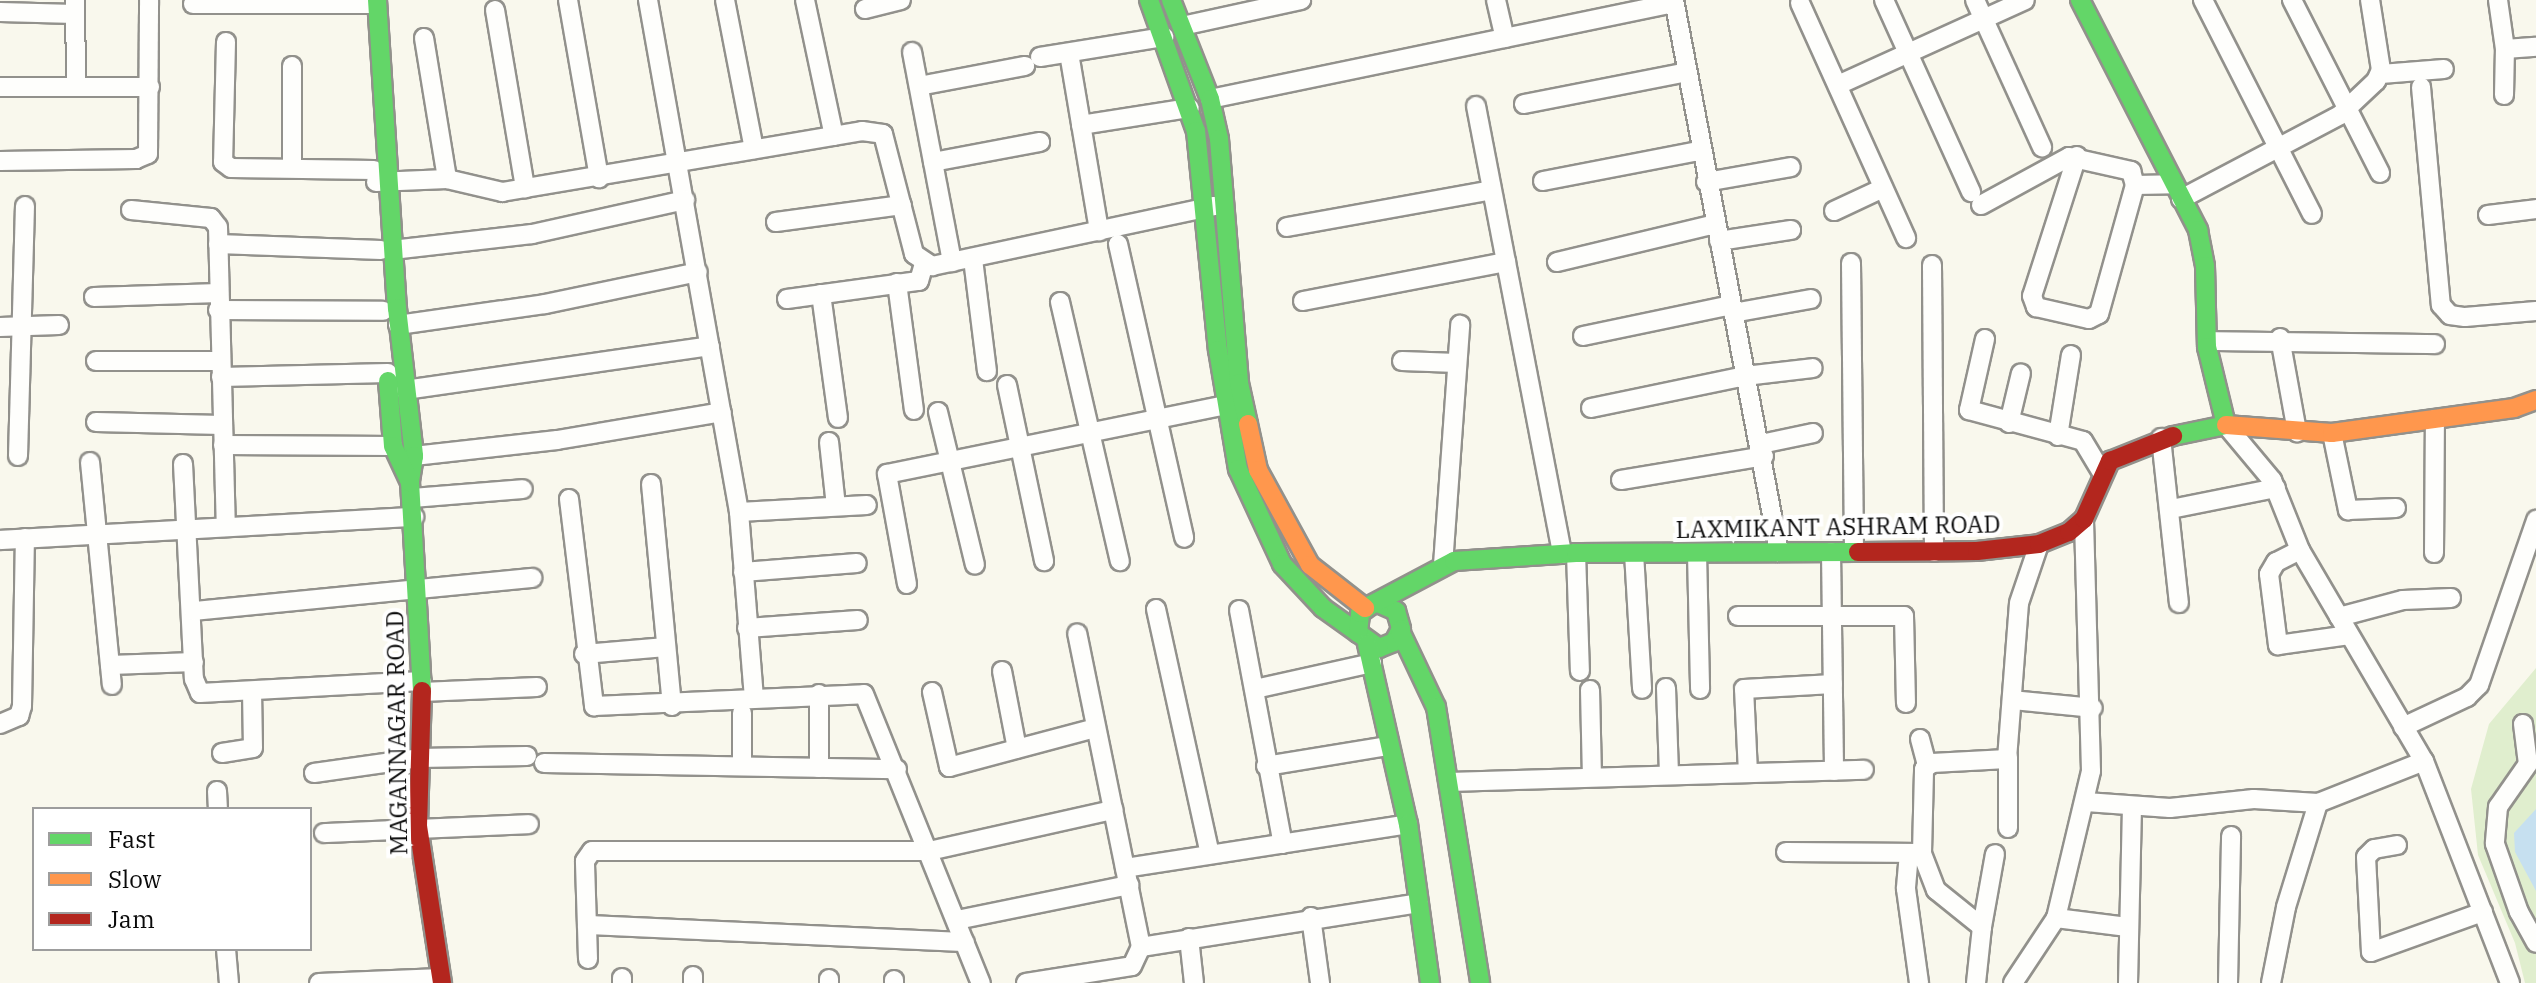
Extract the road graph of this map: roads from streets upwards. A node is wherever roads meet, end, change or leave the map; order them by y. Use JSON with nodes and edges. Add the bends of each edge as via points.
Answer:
{"nodes":[{"id":1,"x":149,"y":0,"type":"edge"},
{"id":2,"x":568,"y":0,"type":"edge"},
{"id":3,"x":648,"y":0,"type":"edge"},
{"id":4,"x":725,"y":0,"type":"edge"},
{"id":5,"x":805,"y":0,"type":"edge"},
{"id":6,"x":901,"y":0,"type":"edge"},
{"id":7,"x":1149,"y":0,"type":"edge"},
{"id":8,"x":1171,"y":0,"type":"edge"},
{"id":9,"x":1301,"y":0,"type":"edge"},
{"id":10,"x":1496,"y":0,"type":"edge"},
{"id":11,"x":1884,"y":0,"type":"edge"},
{"id":12,"x":1975,"y":0,"type":"edge"},
{"id":13,"x":2025,"y":0,"type":"edge"},
{"id":14,"x":2080,"y":0,"type":"edge"},
{"id":15,"x":2203,"y":0,"type":"edge"},
{"id":16,"x":2292,"y":0,"type":"edge"},
{"id":17,"x":2370,"y":0,"type":"edge"},
{"id":18,"x":2377,"y":0,"type":"edge"},
{"id":19,"x":2498,"y":0,"type":"edge"},
{"id":20,"x":370,"y":2,"type":"edge"},
{"id":21,"x":1674,"y":2,"type":"edge"},
{"id":22,"x":1800,"y":3,"type":"dead end"},
{"id":23,"x":193,"y":4,"type":"dead end"},
{"id":24,"x":75,"y":7,"type":"edge"},
{"id":25,"x":865,"y":9,"type":"dead end"},
{"id":26,"x":495,"y":10,"type":"dead end"},
{"id":27,"x":0,"y":12,"type":"edge"},
{"id":28,"x":1984,"y":19,"type":"junction"},
{"id":29,"x":1182,"y":26,"type":"junction"},
{"id":30,"x":1164,"y":37,"type":"junction"},
{"id":31,"x":424,"y":38,"type":"dead end"},
{"id":32,"x":1505,"y":38,"type":"junction"},
{"id":33,"x":226,"y":42,"type":"dead end"},
{"id":34,"x":2536,"y":47,"type":"edge"},
{"id":35,"x":2505,"y":49,"type":"junction"},
{"id":36,"x":912,"y":52,"type":"dead end"},
{"id":37,"x":1069,"y":53,"type":"junction"},
{"id":38,"x":1908,"y":53,"type":"junction"},
{"id":39,"x":292,"y":66,"type":"dead end"},
{"id":40,"x":2444,"y":69,"type":"dead end"},
{"id":41,"x":1687,"y":72,"type":"junction"},
{"id":42,"x":2381,"y":74,"type":"junction"},
{"id":43,"x":1838,"y":85,"type":"junction"},
{"id":44,"x":919,"y":86,"type":"junction"},
{"id":45,"x":0,"y":87,"type":"edge"},
{"id":46,"x":76,"y":87,"type":"junction"},
{"id":47,"x":150,"y":87,"type":"junction"},
{"id":48,"x":2421,"y":87,"type":"dead end"},
{"id":49,"x":2504,"y":95,"type":"dead end"},
{"id":50,"x":1210,"y":99,"type":"junction"},
{"id":51,"x":1524,"y":104,"type":"dead end"},
{"id":52,"x":1476,"y":106,"type":"dead end"},
{"id":53,"x":1190,"y":108,"type":"junction"},
{"id":54,"x":2348,"y":110,"type":"junction"},
{"id":55,"x":1081,"y":125,"type":"junction"},
{"id":56,"x":834,"y":136,"type":"junction"},
{"id":57,"x":1040,"y":142,"type":"dead end"},
{"id":58,"x":2042,"y":147,"type":"dead end"},
{"id":59,"x":754,"y":149,"type":"junction"},
{"id":60,"x":2279,"y":149,"type":"junction"},
{"id":61,"x":1699,"y":151,"type":"junction"},
{"id":62,"x":2077,"y":156,"type":"junction"},
{"id":63,"x":0,"y":161,"type":"edge"},
{"id":64,"x":933,"y":162,"type":"junction"},
{"id":65,"x":680,"y":164,"type":"junction"},
{"id":66,"x":1791,"y":167,"type":"dead end"},
{"id":67,"x":292,"y":168,"type":"junction"},
{"id":68,"x":2380,"y":173,"type":"dead end"},
{"id":69,"x":381,"y":178,"type":"junction"},
{"id":70,"x":599,"y":178,"type":"junction"},
{"id":71,"x":447,"y":179,"type":"junction"},
{"id":72,"x":1543,"y":181,"type":"dead end"},
{"id":73,"x":1706,"y":182,"type":"junction"},
{"id":74,"x":2135,"y":185,"type":"junction"},
{"id":75,"x":525,"y":188,"type":"junction"},
{"id":76,"x":1883,"y":188,"type":"junction"},
{"id":77,"x":1492,"y":190,"type":"junction"},
{"id":78,"x":2177,"y":191,"type":"junction"},
{"id":79,"x":685,"y":200,"type":"junction"},
{"id":80,"x":902,"y":205,"type":"junction"},
{"id":81,"x":25,"y":206,"type":"dead end"},
{"id":82,"x":1217,"y":206,"type":"junction"},
{"id":83,"x":131,"y":210,"type":"dead end"},
{"id":84,"x":1834,"y":211,"type":"dead end"},
{"id":85,"x":2535,"y":213,"type":"edge"},
{"id":86,"x":2312,"y":214,"type":"dead end"},
{"id":87,"x":2488,"y":215,"type":"dead end"},
{"id":88,"x":776,"y":222,"type":"dead end"},
{"id":89,"x":1287,"y":227,"type":"dead end"},
{"id":90,"x":1791,"y":230,"type":"dead end"},
{"id":91,"x":1099,"y":231,"type":"junction"},
{"id":92,"x":1717,"y":233,"type":"junction"},
{"id":93,"x":1906,"y":238,"type":"dead end"},
{"id":94,"x":218,"y":244,"type":"junction"},
{"id":95,"x":1118,"y":244,"type":"dead end"},
{"id":96,"x":386,"y":250,"type":"junction"},
{"id":97,"x":973,"y":259,"type":"junction"},
{"id":98,"x":952,"y":262,"type":"junction"},
{"id":99,"x":1506,"y":262,"type":"junction"},
{"id":100,"x":1557,"y":262,"type":"dead end"},
{"id":101,"x":1851,"y":263,"type":"dead end"},
{"id":102,"x":924,"y":264,"type":"junction"},
{"id":103,"x":1932,"y":265,"type":"dead end"},
{"id":104,"x":698,"y":272,"type":"junction"},
{"id":105,"x":897,"y":283,"type":"junction"},
{"id":106,"x":821,"y":294,"type":"junction"},
{"id":107,"x":94,"y":297,"type":"dead end"},
{"id":108,"x":787,"y":299,"type":"dead end"},
{"id":109,"x":1811,"y":299,"type":"dead end"},
{"id":110,"x":1303,"y":301,"type":"dead end"},
{"id":111,"x":218,"y":302,"type":"junction"},
{"id":112,"x":1060,"y":302,"type":"dead end"},
{"id":113,"x":1732,"y":309,"type":"junction"},
{"id":114,"x":383,"y":311,"type":"junction"},
{"id":115,"x":2536,"y":311,"type":"edge"},
{"id":116,"x":59,"y":325,"type":"dead end"},
{"id":117,"x":398,"y":325,"type":"junction"},
{"id":118,"x":1460,"y":325,"type":"dead end"},
{"id":119,"x":20,"y":326,"type":"junction"},
{"id":120,"x":0,"y":327,"type":"edge"},
{"id":121,"x":1583,"y":336,"type":"dead end"},
{"id":122,"x":2280,"y":338,"type":"junction"},
{"id":123,"x":1985,"y":339,"type":"dead end"},
{"id":124,"x":2207,"y":341,"type":"junction"},
{"id":125,"x":2435,"y":344,"type":"dead end"},
{"id":126,"x":710,"y":346,"type":"junction"},
{"id":127,"x":2071,"y":355,"type":"dead end"},
{"id":128,"x":96,"y":361,"type":"dead end"},
{"id":129,"x":1402,"y":361,"type":"dead end"},
{"id":130,"x":1457,"y":363,"type":"junction"},
{"id":131,"x":1813,"y":368,"type":"dead end"},
{"id":132,"x":221,"y":369,"type":"junction"},
{"id":133,"x":987,"y":371,"type":"dead end"},
{"id":134,"x":388,"y":373,"type":"junction"},
{"id":135,"x":2021,"y":373,"type":"dead end"},
{"id":136,"x":1745,"y":376,"type":"junction"},
{"id":137,"x":1007,"y":385,"type":"dead end"},
{"id":138,"x":405,"y":390,"type":"junction"},
{"id":139,"x":2536,"y":400,"type":"edge"},
{"id":140,"x":1225,"y":405,"type":"junction"},
{"id":141,"x":1591,"y":408,"type":"dead end"},
{"id":142,"x":914,"y":410,"type":"dead end"},
{"id":143,"x":722,"y":412,"type":"junction"},
{"id":144,"x":938,"y":412,"type":"dead end"},
{"id":145,"x":838,"y":418,"type":"dead end"},
{"id":146,"x":1158,"y":419,"type":"junction"},
{"id":147,"x":2435,"y":419,"type":"junction"},
{"id":148,"x":96,"y":422,"type":"dead end"},
{"id":149,"x":2009,"y":423,"type":"junction"},
{"id":150,"x":222,"y":425,"type":"junction"},
{"id":151,"x":2226,"y":425,"type":"junction"},
{"id":152,"x":1091,"y":432,"type":"junction"},
{"id":153,"x":2297,"y":432,"type":"junction"},
{"id":154,"x":1813,"y":433,"type":"dead end"},
{"id":155,"x":2332,"y":433,"type":"junction"},
{"id":156,"x":2058,"y":436,"type":"junction"},
{"id":157,"x":2161,"y":438,"type":"junction"},
{"id":158,"x":829,"y":442,"type":"dead end"},
{"id":159,"x":223,"y":445,"type":"junction"},
{"id":160,"x":393,"y":446,"type":"junction"},
{"id":161,"x":1020,"y":446,"type":"junction"},
{"id":162,"x":1762,"y":450,"type":"junction"},
{"id":163,"x":18,"y":456,"type":"dead end"},
{"id":164,"x":414,"y":456,"type":"junction"},
{"id":165,"x":950,"y":460,"type":"junction"},
{"id":166,"x":90,"y":462,"type":"dead end"},
{"id":167,"x":183,"y":464,"type":"dead end"},
{"id":168,"x":2101,"y":471,"type":"junction"},
{"id":169,"x":1621,"y":480,"type":"dead end"},
{"id":170,"x":651,"y":484,"type":"dead end"},
{"id":171,"x":2276,"y":488,"type":"junction"},
{"id":172,"x":523,"y":489,"type":"dead end"},
{"id":173,"x":412,"y":499,"type":"junction"},
{"id":174,"x":569,"y":499,"type":"dead end"},
{"id":175,"x":867,"y":505,"type":"dead end"},
{"id":176,"x":836,"y":506,"type":"junction"},
{"id":177,"x":2396,"y":508,"type":"dead end"},
{"id":178,"x":2171,"y":509,"type":"junction"},
{"id":179,"x":739,"y":512,"type":"junction"},
{"id":180,"x":2084,"y":519,"type":"junction"},
{"id":181,"x":2536,"y":520,"type":"edge"},
{"id":182,"x":226,"y":527,"type":"junction"},
{"id":183,"x":186,"y":528,"type":"junction"},
{"id":184,"x":96,"y":534,"type":"junction"},
{"id":185,"x":25,"y":538,"type":"junction"},
{"id":186,"x":1184,"y":538,"type":"dead end"},
{"id":187,"x":0,"y":540,"type":"edge"},
{"id":188,"x":2039,"y":544,"type":"junction"},
{"id":189,"x":2300,"y":550,"type":"junction"},
{"id":190,"x":1779,"y":552,"type":"junction"},
{"id":191,"x":1831,"y":552,"type":"junction"},
{"id":192,"x":1854,"y":552,"type":"junction"},
{"id":193,"x":1934,"y":552,"type":"junction"},
{"id":194,"x":1569,"y":553,"type":"junction"},
{"id":195,"x":1634,"y":553,"type":"junction"},
{"id":196,"x":1697,"y":553,"type":"junction"},
{"id":197,"x":2434,"y":553,"type":"dead end"},
{"id":198,"x":1044,"y":561,"type":"dead end"},
{"id":199,"x":1120,"y":561,"type":"dead end"},
{"id":200,"x":857,"y":563,"type":"dead end"},
{"id":201,"x":975,"y":565,"type":"dead end"},
{"id":202,"x":1443,"y":565,"type":"junction"},
{"id":203,"x":743,"y":572,"type":"junction"},
{"id":204,"x":1427,"y":576,"type":"junction"},
{"id":205,"x":532,"y":578,"type":"dead end"},
{"id":206,"x":907,"y":584,"type":"dead end"},
{"id":207,"x":418,"y":587,"type":"junction"},
{"id":208,"x":2451,"y":598,"type":"dead end"},
{"id":209,"x":2179,"y":603,"type":"dead end"},
{"id":210,"x":1371,"y":606,"type":"junction"},
{"id":211,"x":1156,"y":609,"type":"dead end"},
{"id":212,"x":1239,"y":610,"type":"dead end"},
{"id":213,"x":194,"y":611,"type":"junction"},
{"id":214,"x":1396,"y":611,"type":"junction"},
{"id":215,"x":1738,"y":616,"type":"dead end"},
{"id":216,"x":1834,"y":616,"type":"junction"},
{"id":217,"x":2339,"y":617,"type":"junction"},
{"id":218,"x":858,"y":620,"type":"dead end"},
{"id":219,"x":747,"y":628,"type":"junction"},
{"id":220,"x":1400,"y":631,"type":"junction"},
{"id":221,"x":1077,"y":633,"type":"dead end"},
{"id":222,"x":2349,"y":635,"type":"junction"},
{"id":223,"x":1362,"y":638,"type":"junction"},
{"id":224,"x":666,"y":647,"type":"junction"},
{"id":225,"x":584,"y":654,"type":"junction"},
{"id":226,"x":194,"y":662,"type":"junction"},
{"id":227,"x":1372,"y":663,"type":"junction"},
{"id":228,"x":110,"y":665,"type":"junction"},
{"id":229,"x":1002,"y":671,"type":"dead end"},
{"id":230,"x":1580,"y":671,"type":"dead end"},
{"id":231,"x":1833,"y":684,"type":"junction"},
{"id":232,"x":112,"y":685,"type":"dead end"},
{"id":233,"x":422,"y":686,"type":"junction"},
{"id":234,"x":537,"y":687,"type":"dead end"},
{"id":235,"x":1666,"y":688,"type":"dead end"},
{"id":236,"x":1255,"y":689,"type":"junction"},
{"id":237,"x":1642,"y":689,"type":"dead end"},
{"id":238,"x":1700,"y":689,"type":"dead end"},
{"id":239,"x":1590,"y":690,"type":"dead end"},
{"id":240,"x":932,"y":692,"type":"dead end"},
{"id":241,"x":252,"y":693,"type":"junction"},
{"id":242,"x":819,"y":694,"type":"junction"},
{"id":243,"x":754,"y":697,"type":"junction"},
{"id":244,"x":2012,"y":700,"type":"junction"},
{"id":245,"x":1906,"y":703,"type":"dead end"},
{"id":246,"x":672,"y":706,"type":"junction"},
{"id":247,"x":2093,"y":708,"type":"junction"},
{"id":248,"x":742,"y":713,"type":"dead end"},
{"id":249,"x":0,"y":724,"type":"edge"},
{"id":250,"x":2523,"y":724,"type":"dead end"},
{"id":251,"x":2403,"y":727,"type":"junction"},
{"id":252,"x":1096,"y":728,"type":"junction"},
{"id":253,"x":1920,"y":739,"type":"dead end"},
{"id":254,"x":1388,"y":746,"type":"junction"},
{"id":255,"x":1017,"y":749,"type":"junction"},
{"id":256,"x":222,"y":753,"type":"dead end"},
{"id":257,"x":2008,"y":757,"type":"junction"},
{"id":258,"x":419,"y":758,"type":"junction"},
{"id":259,"x":2424,"y":761,"type":"junction"},
{"id":260,"x":742,"y":766,"type":"junction"},
{"id":261,"x":1266,"y":766,"type":"junction"},
{"id":262,"x":1927,"y":766,"type":"junction"},
{"id":263,"x":2532,"y":766,"type":"edge"},
{"id":264,"x":819,"y":768,"type":"junction"},
{"id":265,"x":897,"y":769,"type":"junction"},
{"id":266,"x":1864,"y":770,"type":"dead end"},
{"id":267,"x":1834,"y":771,"type":"junction"},
{"id":268,"x":314,"y":773,"type":"dead end"},
{"id":269,"x":1748,"y":773,"type":"junction"},
{"id":270,"x":1669,"y":775,"type":"junction"},
{"id":271,"x":1592,"y":777,"type":"junction"},
{"id":272,"x":1449,"y":782,"type":"junction"},
{"id":273,"x":2086,"y":802,"type":"junction"},
{"id":274,"x":2318,"y":803,"type":"junction"},
{"id":275,"x":2132,"y":806,"type":"junction"},
{"id":276,"x":1113,"y":810,"type":"junction"},
{"id":277,"x":529,"y":824,"type":"dead end"},
{"id":278,"x":1408,"y":824,"type":"junction"},
{"id":279,"x":418,"y":826,"type":"junction"},
{"id":280,"x":2008,"y":828,"type":"dead end"},
{"id":281,"x":324,"y":833,"type":"dead end"},
{"id":282,"x":2231,"y":836,"type":"dead end"},
{"id":283,"x":1283,"y":844,"type":"junction"},
{"id":284,"x":2397,"y":845,"type":"dead end"},
{"id":285,"x":929,"y":851,"type":"junction"},
{"id":286,"x":1786,"y":852,"type":"dead end"},
{"id":287,"x":1916,"y":853,"type":"junction"},
{"id":288,"x":1210,"y":854,"type":"junction"},
{"id":289,"x":1995,"y":854,"type":"dead end"},
{"id":290,"x":1127,"y":876,"type":"junction"},
{"id":291,"x":1419,"y":903,"type":"junction"},
{"id":292,"x":2483,"y":912,"type":"junction"},
{"id":293,"x":1311,"y":917,"type":"junction"},
{"id":294,"x":2056,"y":918,"type":"junction"},
{"id":295,"x":957,"y":920,"type":"junction"},
{"id":296,"x":587,"y":925,"type":"junction"},
{"id":297,"x":1982,"y":927,"type":"junction"},
{"id":298,"x":2127,"y":927,"type":"junction"},
{"id":299,"x":1189,"y":938,"type":"junction"},
{"id":300,"x":965,"y":942,"type":"junction"},
{"id":301,"x":2536,"y":943,"type":"edge"},
{"id":302,"x":1141,"y":947,"type":"junction"},
{"id":303,"x":226,"y":951,"type":"edge"},
{"id":304,"x":588,"y":959,"type":"dead end"},
{"id":305,"x":442,"y":981,"type":"edge"},
{"id":306,"x":229,"y":983,"type":"edge"},
{"id":307,"x":319,"y":983,"type":"edge"},
{"id":308,"x":981,"y":983,"type":"edge"},
{"id":309,"x":1032,"y":983,"type":"edge"},
{"id":310,"x":1194,"y":983,"type":"edge"},
{"id":311,"x":1320,"y":983,"type":"edge"},
{"id":312,"x":1430,"y":983,"type":"edge"},
{"id":313,"x":1480,"y":983,"type":"edge"},
{"id":314,"x":1919,"y":983,"type":"edge"},
{"id":315,"x":1976,"y":983,"type":"edge"},
{"id":316,"x":2013,"y":983,"type":"edge"},
{"id":317,"x":2128,"y":983,"type":"edge"},
{"id":318,"x":2228,"y":983,"type":"edge"},
{"id":319,"x":2271,"y":983,"type":"edge"},
{"id":320,"x":2510,"y":983,"type":"edge"}],
"edges":[{"from":1,"to":47,"type":"street"},
{"from":2,"to":70,"type":"street"},
{"from":3,"to":65,"type":"street"},
{"from":4,"to":59,"type":"street"},
{"from":5,"to":56,"type":"street"},
{"from":6,"to":25,"type":"street"},
{"from":7,"to":30,"type":"street"},
{"from":8,"to":29,"type":"street"},
{"from":9,"to":29,"type":"street"},
{"from":10,"to":32,"type":"street"},
{"from":11,"to":38,"type":"street"},
{"from":12,"to":28,"type":"street"},
{"from":13,"to":28,"type":"street"},
{"from":14,"to":78,"type":"street"},
{"from":15,"to":60,"type":"street"},
{"from":16,"to":54,"type":"street"},
{"from":17,"to":18,"type":"street"},
{"from":17,"to":42,"type":"street"},
{"from":19,"to":35,"type":"street"},
{"from":20,"to":23,"type":"street"},
{"from":20,"to":69,"type":"street","name":"MAGANNAGAR ROAD"},
{"from":21,"to":32,"type":"street"},
{"from":21,"to":41,"type":"street"},
{"from":22,"to":43,"type":"street"},
{"from":24,"to":27,"type":"street"},
{"from":24,"to":46,"type":"street"},
{"from":26,"to":75,"type":"street"},
{"from":28,"to":38,"type":"street"},
{"from":28,"to":58,"type":"street"},
{"from":29,"to":50,"type":"street"},
{"from":30,"to":37,"type":"street"},
{"from":30,"to":53,"type":"street"},
{"from":31,"to":71,"type":"street"},
{"from":32,"to":50,"type":"street"},
{"from":33,"to":67,"type":"street","via":[[223,162],[231,168]]},
{"from":34,"to":35,"type":"street"},
{"from":35,"to":49,"type":"street"},
{"from":36,"to":44,"type":"street"},
{"from":37,"to":44,"type":"street"},
{"from":37,"to":55,"type":"street"},
{"from":38,"to":43,"type":"street"},
{"from":38,"to":62,"type":"street","via":[[1976,198]]},
{"from":39,"to":67,"type":"street"},
{"from":40,"to":42,"type":"street"},
{"from":41,"to":51,"type":"street"},
{"from":41,"to":61,"type":"street"},
{"from":42,"to":54,"type":"street"},
{"from":43,"to":76,"type":"street"},
{"from":44,"to":64,"type":"street"},
{"from":45,"to":46,"type":"street"},
{"from":46,"to":47,"type":"street"},
{"from":47,"to":63,"type":"street","via":[[150,147],[143,156]]},
{"from":48,"to":115,"type":"street","via":[[2441,305],[2450,315],[2465,317]]},
{"from":50,"to":82,"type":"street"},
{"from":52,"to":77,"type":"street"},
{"from":53,"to":55,"type":"street"},
{"from":53,"to":82,"type":"street"},
{"from":54,"to":60,"type":"street"},
{"from":54,"to":68,"type":"street"},
{"from":55,"to":91,"type":"street"},
{"from":56,"to":59,"type":"street"},
{"from":56,"to":80,"type":"street","via":[[862,131],[888,137]]},
{"from":57,"to":64,"type":"street"},
{"from":59,"to":65,"type":"street"},
{"from":60,"to":78,"type":"street"},
{"from":60,"to":86,"type":"street"},
{"from":61,"to":72,"type":"street"},
{"from":61,"to":73,"type":"street"},
{"from":62,"to":74,"type":"street","via":[[2131,171]]},
{"from":62,"to":74,"type":"street","via":[[2032,296],[2036,307],[2089,319],[2099,314]]},
{"from":64,"to":98,"type":"street"},
{"from":65,"to":70,"type":"street"},
{"from":65,"to":79,"type":"street"},
{"from":66,"to":73,"type":"street"},
{"from":67,"to":69,"type":"street"},
{"from":69,"to":71,"type":"street"},
{"from":69,"to":96,"type":"street","name":"MAGANNAGAR ROAD"},
{"from":70,"to":75,"type":"street"},
{"from":71,"to":75,"type":"street","via":[[502,192]]},
{"from":73,"to":92,"type":"street"},
{"from":74,"to":78,"type":"street"},
{"from":76,"to":84,"type":"street"},
{"from":76,"to":93,"type":"street"},
{"from":77,"to":89,"type":"street"},
{"from":77,"to":99,"type":"street"},
{"from":78,"to":124,"type":"street","via":[[2203,252]]},
{"from":79,"to":96,"type":"street","via":[[532,234]]},
{"from":79,"to":104,"type":"street"},
{"from":80,"to":88,"type":"street"},
{"from":80,"to":102,"type":"street","via":[[914,254]]},
{"from":81,"to":119,"type":"street"},
{"from":82,"to":91,"type":"street"},
{"from":82,"to":140,"type":"street"},
{"from":82,"to":210,"type":"street","via":[[1239,383],[1258,470],[1310,565]]},
{"from":83,"to":94,"type":"street","via":[[211,218],[218,227]]},
{"from":85,"to":87,"type":"street"},
{"from":90,"to":92,"type":"street"},
{"from":91,"to":97,"type":"street"},
{"from":92,"to":100,"type":"street"},
{"from":92,"to":113,"type":"street"},
{"from":94,"to":96,"type":"street"},
{"from":94,"to":111,"type":"street"},
{"from":95,"to":146,"type":"street"},
{"from":96,"to":114,"type":"street","name":"MAGANNAGAR ROAD"},
{"from":96,"to":117,"type":"street","name":"MAGANNAGAR ROAD"},
{"from":97,"to":98,"type":"street"},
{"from":97,"to":133,"type":"street"},
{"from":98,"to":102,"type":"street"},
{"from":99,"to":110,"type":"street"},
{"from":99,"to":194,"type":"street"},
{"from":101,"to":192,"type":"street"},
{"from":102,"to":105,"type":"street","via":[[922,279]]},
{"from":103,"to":193,"type":"street"},
{"from":104,"to":117,"type":"street","via":[[545,304]]},
{"from":104,"to":126,"type":"street"},
{"from":105,"to":106,"type":"street"},
{"from":105,"to":142,"type":"street"},
{"from":106,"to":108,"type":"street"},
{"from":106,"to":145,"type":"street"},
{"from":107,"to":111,"type":"street"},
{"from":109,"to":113,"type":"street"},
{"from":111,"to":114,"type":"street"},
{"from":111,"to":132,"type":"street"},
{"from":112,"to":152,"type":"street"},
{"from":113,"to":121,"type":"street"},
{"from":113,"to":136,"type":"street"},
{"from":114,"to":134,"type":"street","name":"MAGANNAGAR ROAD"},
{"from":116,"to":119,"type":"street"},
{"from":117,"to":138,"type":"street","name":"MAGANNAGAR ROAD"},
{"from":118,"to":130,"type":"street"},
{"from":119,"to":120,"type":"street"},
{"from":119,"to":163,"type":"street"},
{"from":122,"to":124,"type":"street"},
{"from":122,"to":125,"type":"street"},
{"from":122,"to":153,"type":"street"},
{"from":123,"to":149,"type":"street","via":[[1969,410]]},
{"from":124,"to":151,"type":"street"},
{"from":126,"to":138,"type":"street"},
{"from":126,"to":143,"type":"street"},
{"from":127,"to":156,"type":"street"},
{"from":128,"to":132,"type":"street"},
{"from":129,"to":130,"type":"street"},
{"from":130,"to":202,"type":"street"},
{"from":131,"to":136,"type":"street"},
{"from":132,"to":134,"type":"street"},
{"from":132,"to":150,"type":"street"},
{"from":134,"to":160,"type":"street","name":"MAGANNAGAR ROAD"},
{"from":135,"to":149,"type":"street"},
{"from":136,"to":141,"type":"street"},
{"from":136,"to":162,"type":"street"},
{"from":137,"to":161,"type":"street"},
{"from":138,"to":164,"type":"street","name":"MAGANNAGAR ROAD"},
{"from":139,"to":147,"type":"street"},
{"from":140,"to":146,"type":"street"},
{"from":140,"to":223,"type":"street","via":[[1238,469],[1272,549],[1315,600]]},
{"from":143,"to":164,"type":"street","via":[[557,440]]},
{"from":143,"to":179,"type":"street"},
{"from":144,"to":165,"type":"street"},
{"from":146,"to":152,"type":"street"},
{"from":146,"to":186,"type":"street"},
{"from":147,"to":155,"type":"street"},
{"from":147,"to":197,"type":"street"},
{"from":148,"to":150,"type":"street"},
{"from":149,"to":156,"type":"street"},
{"from":150,"to":159,"type":"street"},
{"from":151,"to":153,"type":"street"},
{"from":151,"to":157,"type":"street"},
{"from":151,"to":171,"type":"street"},
{"from":152,"to":161,"type":"street"},
{"from":152,"to":199,"type":"street"},
{"from":153,"to":155,"type":"street"},
{"from":154,"to":162,"type":"street"},
{"from":155,"to":177,"type":"street","via":[[2348,510]]},
{"from":156,"to":168,"type":"street","via":[[2083,441]]},
{"from":157,"to":168,"type":"street","via":[[2121,454]]},
{"from":157,"to":178,"type":"street"},
{"from":158,"to":176,"type":"street"},
{"from":159,"to":160,"type":"street"},
{"from":159,"to":182,"type":"street"},
{"from":160,"to":173,"type":"street","name":"MAGANNAGAR ROAD"},
{"from":161,"to":165,"type":"street"},
{"from":161,"to":198,"type":"street"},
{"from":162,"to":169,"type":"street"},
{"from":162,"to":190,"type":"street"},
{"from":164,"to":173,"type":"street","name":"MAGANNAGAR ROAD"},
{"from":165,"to":201,"type":"street"},
{"from":165,"to":206,"type":"street","via":[[892,471],[884,480]]},
{"from":166,"to":184,"type":"street"},
{"from":167,"to":183,"type":"street"},
{"from":168,"to":180,"type":"street"},
{"from":170,"to":224,"type":"street"},
{"from":171,"to":178,"type":"street"},
{"from":171,"to":189,"type":"street"},
{"from":172,"to":173,"type":"street"},
{"from":173,"to":182,"type":"street"},
{"from":173,"to":207,"type":"street","name":"MAGANNAGAR ROAD"},
{"from":174,"to":225,"type":"street"},
{"from":175,"to":176,"type":"street"},
{"from":176,"to":179,"type":"street"},
{"from":178,"to":209,"type":"street"},
{"from":179,"to":203,"type":"street"},
{"from":180,"to":188,"type":"street","name":"LAXMIKANT ASHRAM ROAD","via":[[2069,532]]},
{"from":180,"to":247,"type":"street"},
{"from":181,"to":251,"type":"street","via":[[2479,685],[2467,697]]},
{"from":182,"to":183,"type":"street"},
{"from":183,"to":184,"type":"street"},
{"from":183,"to":213,"type":"street"},
{"from":184,"to":185,"type":"street"},
{"from":184,"to":228,"type":"street"},
{"from":185,"to":187,"type":"street"},
{"from":185,"to":249,"type":"street","via":[[22,706],[19,716]]},
{"from":188,"to":193,"type":"street","name":"LAXMIKANT ASHRAM ROAD"},
{"from":188,"to":244,"type":"street","via":[[2019,603]]},
{"from":189,"to":217,"type":"street"},
{"from":189,"to":222,"type":"street","via":[[2276,562],[2269,574],[2278,645]]},
{"from":190,"to":191,"type":"street","name":"LAXMIKANT ASHRAM ROAD"},
{"from":190,"to":196,"type":"street","name":"LAXMIKANT ASHRAM ROAD"},
{"from":191,"to":192,"type":"street","name":"LAXMIKANT ASHRAM ROAD"},
{"from":191,"to":216,"type":"street"},
{"from":192,"to":193,"type":"street","name":"LAXMIKANT ASHRAM ROAD"},
{"from":194,"to":195,"type":"street","name":"LAXMIKANT ASHRAM ROAD"},
{"from":194,"to":202,"type":"street","name":"LAXMIKANT ASHRAM ROAD"},
{"from":194,"to":230,"type":"street"},
{"from":195,"to":196,"type":"street","name":"LAXMIKANT ASHRAM ROAD"},
{"from":195,"to":237,"type":"street"},
{"from":196,"to":238,"type":"street"},
{"from":200,"to":203,"type":"street"},
{"from":202,"to":204,"type":"street","name":"LAXMIKANT ASHRAM ROAD"},
{"from":203,"to":219,"type":"street"},
{"from":204,"to":210,"type":"street","name":"LAXMIKANT ASHRAM ROAD"},
{"from":204,"to":214,"type":"street","name":"LAXMIKANT ASHRAM ROAD"},
{"from":205,"to":207,"type":"street"},
{"from":207,"to":213,"type":"street"},
{"from":207,"to":233,"type":"street","name":"MAGANNAGAR ROAD"},
{"from":208,"to":217,"type":"street","via":[[2403,600]]},
{"from":210,"to":214,"type":"street"},
{"from":210,"to":223,"type":"street","via":[[1358,619]]},
{"from":211,"to":288,"type":"street"},
{"from":212,"to":236,"type":"street"},
{"from":213,"to":226,"type":"street"},
{"from":214,"to":220,"type":"street"},
{"from":215,"to":216,"type":"street"},
{"from":216,"to":231,"type":"street"},
{"from":216,"to":245,"type":"street","via":[[1904,616]]},
{"from":217,"to":222,"type":"street"},
{"from":218,"to":219,"type":"street"},
{"from":219,"to":243,"type":"street"},
{"from":220,"to":223,"type":"street","via":[[1385,647]]},
{"from":220,"to":272,"type":"street","via":[[1433,694]]},
{"from":221,"to":252,"type":"street"},
{"from":222,"to":251,"type":"street"},
{"from":223,"to":227,"type":"street"},
{"from":224,"to":225,"type":"street"},
{"from":224,"to":246,"type":"street"},
{"from":225,"to":246,"type":"street","via":[[594,706]]},
{"from":226,"to":228,"type":"street"},
{"from":226,"to":241,"type":"street","via":[[200,693]]},
{"from":227,"to":236,"type":"street"},
{"from":227,"to":254,"type":"street"},
{"from":228,"to":232,"type":"street"},
{"from":229,"to":255,"type":"street"},
{"from":231,"to":267,"type":"street"},
{"from":231,"to":269,"type":"street","via":[[1744,689]]},
{"from":233,"to":234,"type":"street"},
{"from":233,"to":241,"type":"street"},
{"from":233,"to":258,"type":"street","name":"MAGANNAGAR ROAD"},
{"from":235,"to":270,"type":"street"},
{"from":236,"to":261,"type":"street"},
{"from":239,"to":271,"type":"street"},
{"from":240,"to":255,"type":"street","via":[[949,767]]},
{"from":241,"to":256,"type":"street","via":[[253,748]]},
{"from":242,"to":243,"type":"street"},
{"from":242,"to":264,"type":"street"},
{"from":242,"to":265,"type":"street","via":[[860,692],[869,698]]},
{"from":243,"to":246,"type":"street"},
{"from":244,"to":247,"type":"street"},
{"from":244,"to":257,"type":"street"},
{"from":247,"to":273,"type":"street"},
{"from":248,"to":260,"type":"street"},
{"from":250,"to":263,"type":"street"},
{"from":251,"to":259,"type":"street"},
{"from":252,"to":255,"type":"street"},
{"from":252,"to":276,"type":"street"},
{"from":253,"to":262,"type":"street"},
{"from":254,"to":261,"type":"street"},
{"from":254,"to":278,"type":"street"},
{"from":257,"to":262,"type":"street","via":[[2004,762]]},
{"from":257,"to":280,"type":"street"},
{"from":258,"to":260,"type":"street"},
{"from":258,"to":268,"type":"street"},
{"from":258,"to":279,"type":"street","name":"MAGANNAGAR ROAD"},
{"from":259,"to":274,"type":"street"},
{"from":259,"to":292,"type":"street"},
{"from":260,"to":264,"type":"street"},
{"from":261,"to":283,"type":"street"},
{"from":262,"to":287,"type":"street"},
{"from":263,"to":301,"type":"street","via":[[2498,807],[2495,844],[2513,898]]},
{"from":264,"to":265,"type":"street"},
{"from":265,"to":285,"type":"street"},
{"from":266,"to":267,"type":"street"},
{"from":267,"to":269,"type":"street"},
{"from":269,"to":270,"type":"street"},
{"from":270,"to":271,"type":"street"},
{"from":271,"to":272,"type":"street"},
{"from":272,"to":313,"type":"street"},
{"from":273,"to":275,"type":"street"},
{"from":273,"to":294,"type":"street"},
{"from":274,"to":275,"type":"street","via":[[2254,799],[2170,808]]},
{"from":274,"to":319,"type":"street","via":[[2286,907]]},
{"from":275,"to":298,"type":"street"},
{"from":276,"to":285,"type":"street"},
{"from":276,"to":290,"type":"street"},
{"from":277,"to":279,"type":"street"},
{"from":278,"to":283,"type":"street"},
{"from":278,"to":291,"type":"street"},
{"from":279,"to":281,"type":"street"},
{"from":279,"to":305,"type":"street","name":"MAGANNAGAR ROAD"},
{"from":282,"to":318,"type":"street"},
{"from":283,"to":288,"type":"street"},
{"from":284,"to":292,"type":"street","via":[[2374,849],[2366,857],[2371,952]]},
{"from":285,"to":295,"type":"street"},
{"from":285,"to":296,"type":"street","via":[[592,851],[585,861]]},
{"from":286,"to":287,"type":"street"},
{"from":287,"to":297,"type":"street","via":[[1936,890]]},
{"from":287,"to":314,"type":"street","via":[[1906,889]]},
{"from":288,"to":290,"type":"street"},
{"from":289,"to":297,"type":"street"},
{"from":290,"to":295,"type":"street"},
{"from":290,"to":302,"type":"street"},
{"from":291,"to":293,"type":"street"},
{"from":291,"to":312,"type":"street"},
{"from":292,"to":320,"type":"street"},
{"from":293,"to":299,"type":"street"},
{"from":293,"to":311,"type":"street"},
{"from":294,"to":298,"type":"street"},
{"from":294,"to":316,"type":"street"},
{"from":295,"to":300,"type":"street"},
{"from":296,"to":300,"type":"street"},
{"from":296,"to":304,"type":"street"},
{"from":297,"to":315,"type":"street"},
{"from":298,"to":317,"type":"street"},
{"from":299,"to":302,"type":"street"},
{"from":299,"to":310,"type":"street"},
{"from":300,"to":308,"type":"street"},
{"from":302,"to":309,"type":"street","via":[[1132,966]]},
{"from":303,"to":306,"type":"street"},
{"from":305,"to":307,"type":"street"}]}
